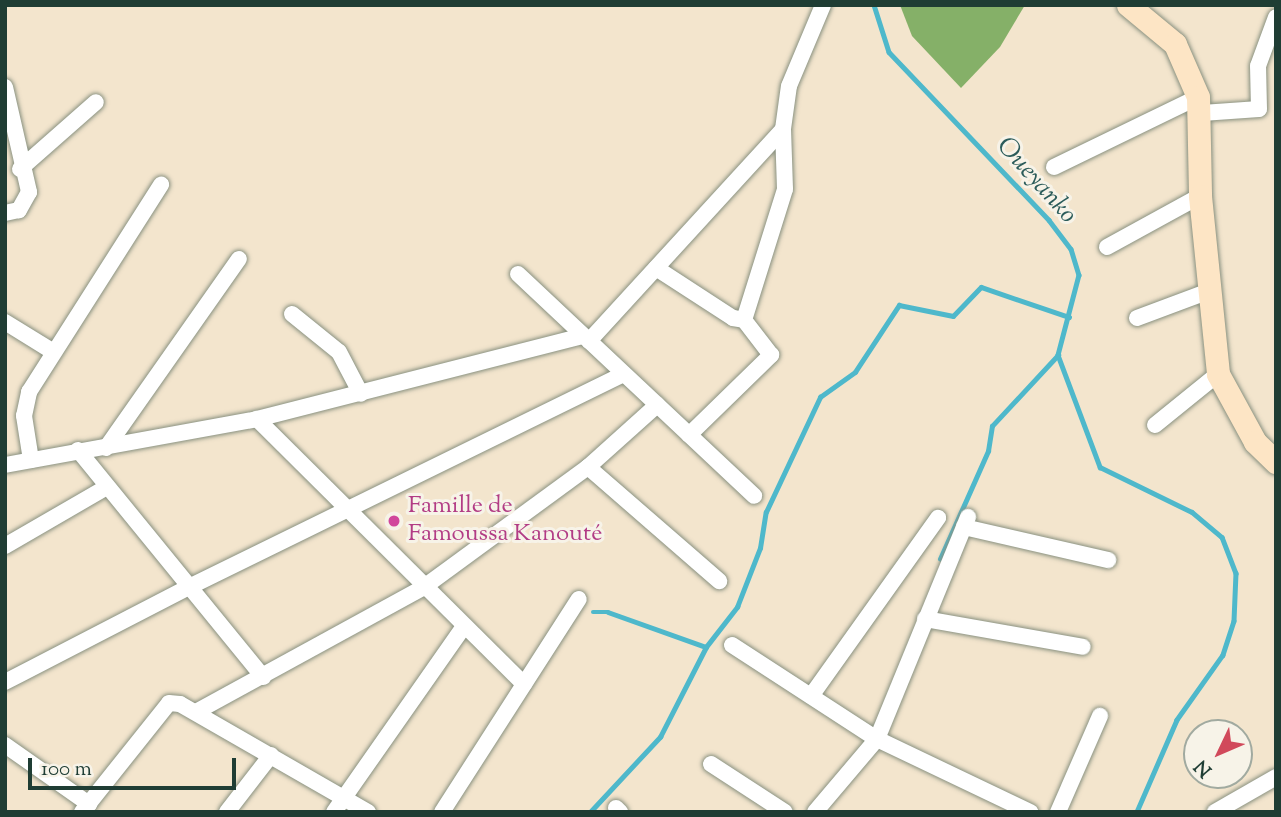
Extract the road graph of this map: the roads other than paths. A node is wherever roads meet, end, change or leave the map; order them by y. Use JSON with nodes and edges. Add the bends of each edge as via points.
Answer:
{"nodes":[{"id":1,"x":822,"y":5,"type":"edge"},
{"id":2,"x":1128,"y":5,"type":"edge"},
{"id":3,"x":1276,"y":17,"type":"edge"},
{"id":4,"x":5,"y":87,"type":"edge"},
{"id":5,"x":96,"y":102,"type":"dead end"},
{"id":6,"x":1200,"y":105,"type":"junction"},
{"id":7,"x":783,"y":129,"type":"junction"},
{"id":8,"x":1054,"y":167,"type":"dead end"},
{"id":9,"x":20,"y":169,"type":"junction"},
{"id":10,"x":161,"y":185,"type":"dead end"},
{"id":11,"x":1200,"y":196,"type":"junction"},
{"id":12,"x":5,"y":213,"type":"edge"},
{"id":13,"x":1107,"y":247,"type":"dead end"},
{"id":14,"x":239,"y":259,"type":"dead end"},
{"id":15,"x":656,"y":268,"type":"junction"},
{"id":16,"x":518,"y":274,"type":"dead end"},
{"id":17,"x":1212,"y":290,"type":"junction"},
{"id":18,"x":292,"y":314,"type":"dead end"},
{"id":19,"x":1137,"y":318,"type":"dead end"},
{"id":20,"x":744,"y":320,"type":"junction"},
{"id":21,"x":5,"y":322,"type":"edge"},
{"id":22,"x":586,"y":338,"type":"junction"},
{"id":23,"x":52,"y":351,"type":"junction"},
{"id":24,"x":623,"y":374,"type":"junction"},
{"id":25,"x":1219,"y":374,"type":"junction"},
{"id":26,"x":361,"y":394,"type":"junction"},
{"id":27,"x":657,"y":405,"type":"junction"},
{"id":28,"x":257,"y":419,"type":"junction"},
{"id":29,"x":1155,"y":425,"type":"dead end"},
{"id":30,"x":689,"y":435,"type":"junction"},
{"id":31,"x":106,"y":448,"type":"junction"},
{"id":32,"x":78,"y":450,"type":"junction"},
{"id":33,"x":31,"y":460,"type":"junction"},
{"id":34,"x":1276,"y":462,"type":"edge"},
{"id":35,"x":5,"y":465,"type":"edge"},
{"id":36,"x":588,"y":467,"type":"junction"},
{"id":37,"x":105,"y":488,"type":"junction"},
{"id":38,"x":754,"y":496,"type":"dead end"},
{"id":39,"x":349,"y":511,"type":"junction"},
{"id":40,"x":939,"y":518,"type":"dead end"},
{"id":41,"x":5,"y":546,"type":"edge"},
{"id":42,"x":1108,"y":560,"type":"dead end"},
{"id":43,"x":719,"y":581,"type":"dead end"},
{"id":44,"x":424,"y":587,"type":"junction"},
{"id":45,"x":187,"y":588,"type":"junction"},
{"id":46,"x":579,"y":599,"type":"dead end"},
{"id":47,"x":925,"y":620,"type":"junction"},
{"id":48,"x":463,"y":628,"type":"junction"},
{"id":49,"x":732,"y":645,"type":"dead end"},
{"id":50,"x":1083,"y":647,"type":"dead end"},
{"id":51,"x":263,"y":677,"type":"junction"},
{"id":52,"x":5,"y":682,"type":"edge"},
{"id":53,"x":524,"y":684,"type":"junction"},
{"id":54,"x":811,"y":696,"type":"junction"},
{"id":55,"x":196,"y":712,"type":"junction"},
{"id":56,"x":1100,"y":716,"type":"dead end"},
{"id":57,"x":877,"y":739,"type":"junction"},
{"id":58,"x":8,"y":751,"type":"edge"},
{"id":59,"x":271,"y":755,"type":"junction"},
{"id":60,"x":711,"y":764,"type":"dead end"},
{"id":61,"x":1276,"y":777,"type":"edge"},
{"id":62,"x":345,"y":797,"type":"junction"},
{"id":63,"x":86,"y":808,"type":"edge"},
{"id":64,"x":227,"y":812,"type":"edge"},
{"id":65,"x":334,"y":812,"type":"edge"},
{"id":66,"x":368,"y":812,"type":"edge"},
{"id":67,"x":442,"y":812,"type":"edge"},
{"id":68,"x":786,"y":812,"type":"edge"},
{"id":69,"x":815,"y":812,"type":"edge"},
{"id":70,"x":1031,"y":812,"type":"edge"},
{"id":71,"x":1058,"y":812,"type":"edge"},
{"id":72,"x":1215,"y":812,"type":"edge"}],
"edges":[{"from":1,"to":7,"type":"street","via":[[789,86]]},
{"from":2,"to":6,"type":"street","via":[[1175,44]]},
{"from":3,"to":6,"type":"street","via":[[1258,66],[1259,108]]},
{"from":4,"to":9,"type":"street"},
{"from":5,"to":9,"type":"street"},
{"from":6,"to":8,"type":"street"},
{"from":6,"to":11,"type":"street"},
{"from":7,"to":15,"type":"street"},
{"from":7,"to":20,"type":"street","via":[[786,188]]},
{"from":9,"to":12,"type":"street","via":[[29,191],[26,203]]},
{"from":10,"to":23,"type":"street"},
{"from":11,"to":13,"type":"street"},
{"from":11,"to":17,"type":"street"},
{"from":14,"to":31,"type":"street"},
{"from":15,"to":20,"type":"street","via":[[733,318]]},
{"from":15,"to":22,"type":"street"},
{"from":16,"to":22,"type":"street"},
{"from":17,"to":19,"type":"street"},
{"from":17,"to":25,"type":"street"},
{"from":18,"to":26,"type":"street","via":[[339,352]]},
{"from":20,"to":30,"type":"street","via":[[771,355]]},
{"from":21,"to":23,"type":"street"},
{"from":22,"to":24,"type":"street"},
{"from":22,"to":26,"type":"street"},
{"from":23,"to":33,"type":"street","via":[[29,392],[24,416]]},
{"from":24,"to":27,"type":"street"},
{"from":24,"to":39,"type":"street"},
{"from":25,"to":29,"type":"street"},
{"from":25,"to":34,"type":"street","via":[[1255,443]]},
{"from":26,"to":28,"type":"street"},
{"from":27,"to":30,"type":"street"},
{"from":27,"to":36,"type":"street"},
{"from":28,"to":31,"type":"street"},
{"from":28,"to":39,"type":"street"},
{"from":30,"to":38,"type":"street"},
{"from":31,"to":32,"type":"street"},
{"from":32,"to":33,"type":"street"},
{"from":32,"to":37,"type":"street"},
{"from":33,"to":35,"type":"street"},
{"from":36,"to":43,"type":"street"},
{"from":36,"to":44,"type":"street"},
{"from":37,"to":41,"type":"street"},
{"from":37,"to":45,"type":"street"},
{"from":39,"to":44,"type":"street"},
{"from":39,"to":45,"type":"street"},
{"from":40,"to":54,"type":"street"},
{"from":42,"to":47,"type":"street","via":[[966,522]]},
{"from":44,"to":48,"type":"street"},
{"from":44,"to":51,"type":"street"},
{"from":45,"to":51,"type":"street"},
{"from":45,"to":52,"type":"street"},
{"from":46,"to":53,"type":"street"},
{"from":47,"to":50,"type":"street"},
{"from":47,"to":57,"type":"street"},
{"from":48,"to":53,"type":"street"},
{"from":48,"to":62,"type":"street"},
{"from":49,"to":54,"type":"street"},
{"from":51,"to":55,"type":"street"},
{"from":53,"to":67,"type":"street"},
{"from":54,"to":57,"type":"street"},
{"from":55,"to":59,"type":"street"},
{"from":55,"to":63,"type":"street","via":[[169,703]]},
{"from":56,"to":71,"type":"street"},
{"from":57,"to":69,"type":"street"},
{"from":57,"to":70,"type":"street"},
{"from":58,"to":63,"type":"street"},
{"from":59,"to":62,"type":"street"},
{"from":59,"to":64,"type":"street"},
{"from":60,"to":68,"type":"street"},
{"from":61,"to":72,"type":"street"},
{"from":62,"to":65,"type":"street"},
{"from":62,"to":66,"type":"street"}]}
